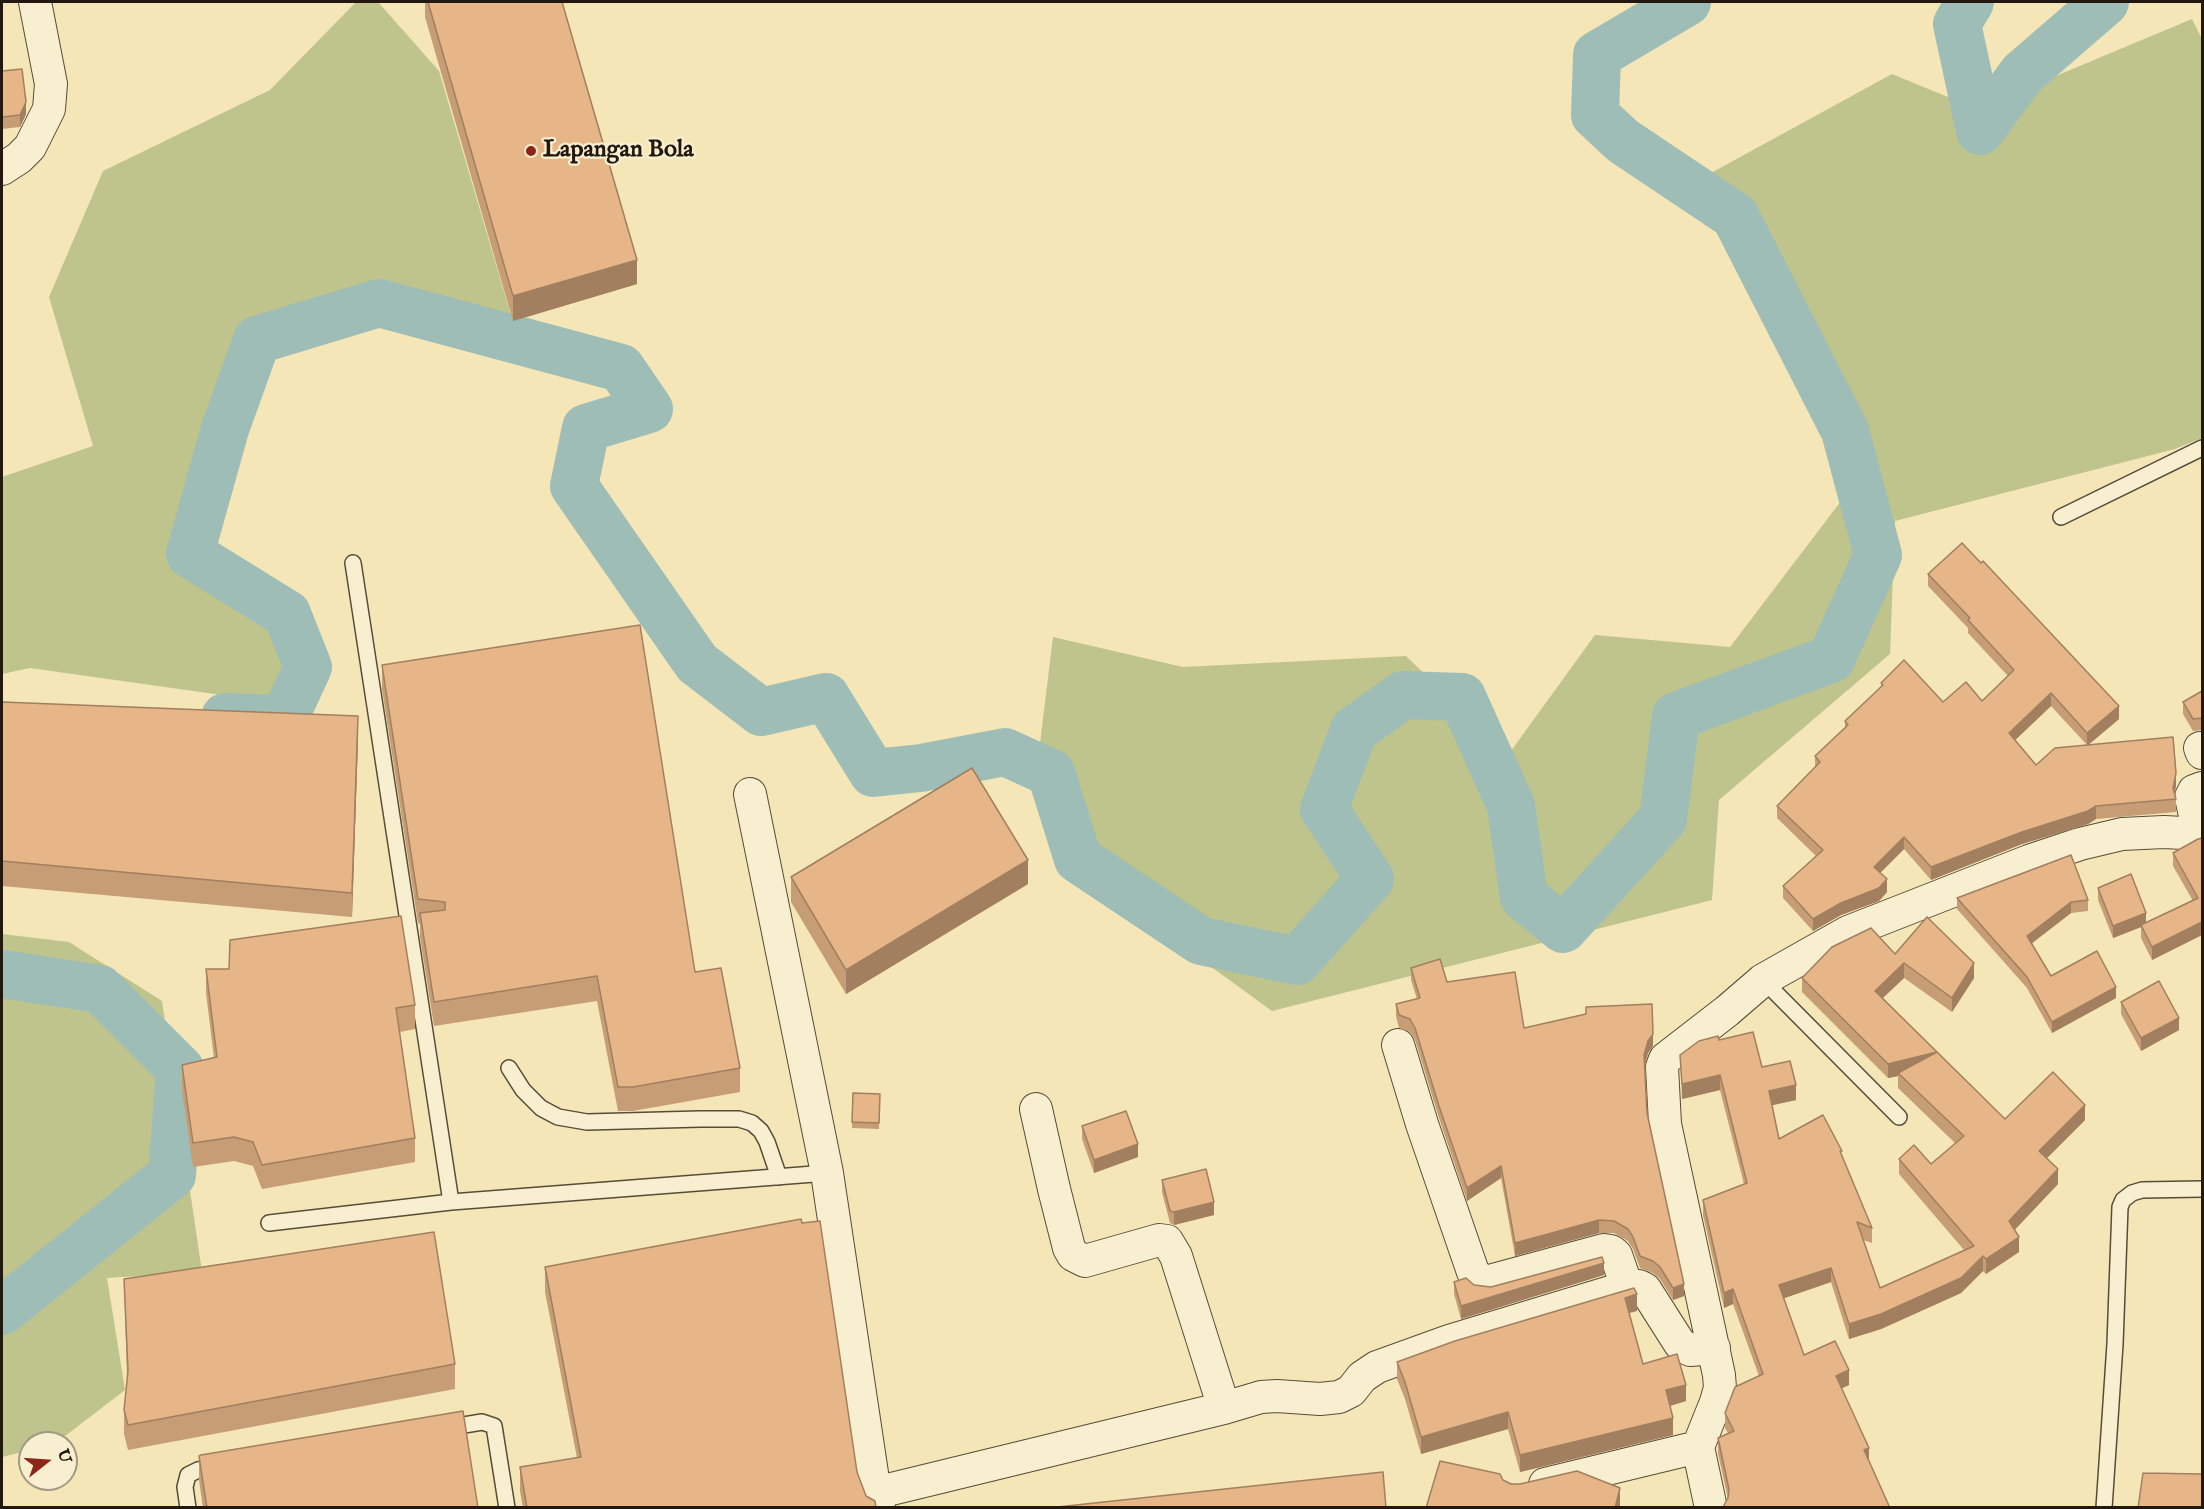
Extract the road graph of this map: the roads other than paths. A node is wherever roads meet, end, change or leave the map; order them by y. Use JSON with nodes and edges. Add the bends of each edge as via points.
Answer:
{"nodes":[{"id":1,"x":35,"y":2,"type":"edge"},
{"id":2,"x":2,"y":169,"type":"edge"},
{"id":3,"x":2202,"y":448,"type":"edge"},
{"id":4,"x":2061,"y":517,"type":"dead end"},
{"id":5,"x":353,"y":563,"type":"dead end"},
{"id":6,"x":2202,"y":788,"type":"edge"},
{"id":7,"x":750,"y":794,"type":"dead end"},
{"id":8,"x":2201,"y":834,"type":"edge"},
{"id":9,"x":1763,"y":980,"type":"junction"},
{"id":10,"x":1398,"y":1045,"type":"dead end"},
{"id":11,"x":509,"y":1068,"type":"dead end"},
{"id":12,"x":1036,"y":1109,"type":"dead end"},
{"id":13,"x":1899,"y":1117,"type":"dead end"},
{"id":14,"x":827,"y":1173,"type":"junction"},
{"id":15,"x":779,"y":1177,"type":"junction"},
{"id":16,"x":2202,"y":1190,"type":"edge"},
{"id":17,"x":451,"y":1202,"type":"junction"},
{"id":18,"x":269,"y":1223,"type":"dead end"},
{"id":19,"x":1627,"y":1287,"type":"junction"},
{"id":20,"x":1714,"y":1348,"type":"junction"},
{"id":21,"x":1224,"y":1408,"type":"junction"},
{"id":22,"x":437,"y":1430,"type":"edge"},
{"id":23,"x":1698,"y":1447,"type":"junction"},
{"id":24,"x":232,"y":1465,"type":"edge"},
{"id":25,"x":1516,"y":1491,"type":"edge"},
{"id":26,"x":877,"y":1500,"type":"edge"},
{"id":27,"x":188,"y":1508,"type":"edge"},
{"id":28,"x":507,"y":1508,"type":"edge"},
{"id":29,"x":1711,"y":1508,"type":"edge"},
{"id":30,"x":2104,"y":1508,"type":"edge"}],
"edges":[{"from":1,"to":2,"type":"street","via":[[51,84],[49,108],[30,147]]},
{"from":3,"to":4,"type":"lane"},
{"from":5,"to":17,"type":"lane"},
{"from":6,"to":8,"type":"street","via":[[2192,794]]},
{"from":7,"to":14,"type":"street"},
{"from":8,"to":9,"type":"street","via":[[2122,834],[2080,844],[1848,932]]},
{"from":9,"to":13,"type":"lane"},
{"from":9,"to":20,"type":"street","via":[[1665,1059],[1662,1067],[1665,1124]]},
{"from":10,"to":19,"type":"street","via":[[1469,1261],[1480,1280],[1486,1282],[1604,1250],[1616,1255]]},
{"from":11,"to":15,"type":"lane","via":[[541,1108],[558,1117],[587,1122],[739,1119],[752,1123],[767,1142]]},
{"from":12,"to":21,"type":"street","via":[[1073,1255],[1084,1261],[1167,1241],[1176,1256]]},
{"from":14,"to":15,"type":"lane"},
{"from":14,"to":26,"type":"street"},
{"from":15,"to":17,"type":"lane"},
{"from":16,"to":30,"type":"lane","via":[[2142,1190],[2123,1200],[2120,1208]]},
{"from":17,"to":18,"type":"lane"},
{"from":19,"to":20,"type":"street","via":[[1645,1289],[1680,1344],[1690,1350]]},
{"from":19,"to":21,"type":"street","via":[[1377,1367],[1339,1397],[1261,1397]]},
{"from":20,"to":23,"type":"street","via":[[1720,1388]]},
{"from":21,"to":26,"type":"street"},
{"from":22,"to":28,"type":"lane","via":[[482,1422],[494,1426]]},
{"from":23,"to":25,"type":"street"},
{"from":23,"to":29,"type":"street"},
{"from":24,"to":27,"type":"lane","via":[[188,1475]]}]}
